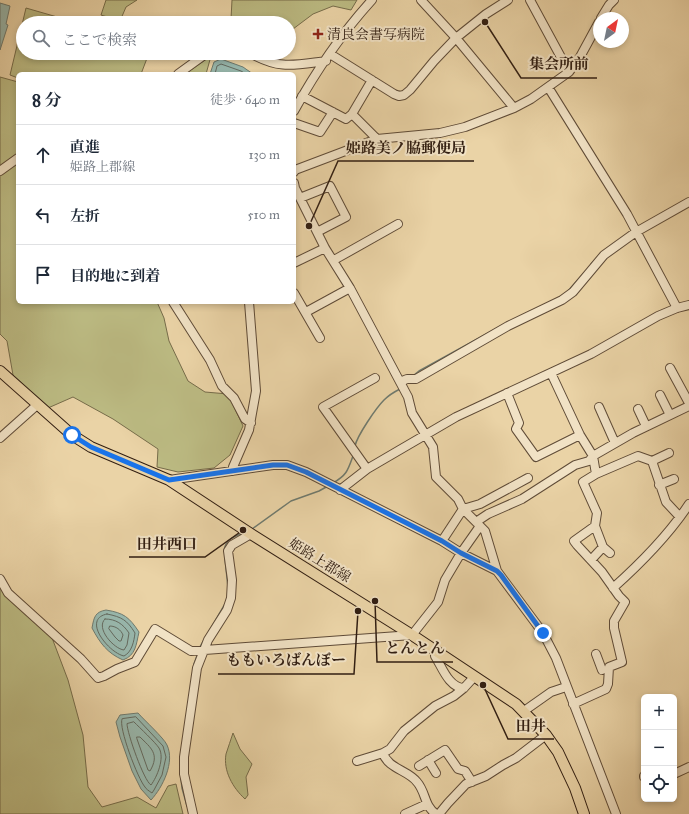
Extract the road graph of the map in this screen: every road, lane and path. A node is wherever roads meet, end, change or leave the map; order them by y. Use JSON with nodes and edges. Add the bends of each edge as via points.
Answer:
{"nodes":[{"id":1,"x":372,"y":0,"type":"edge"},
{"id":2,"x":421,"y":0,"type":"edge"},
{"id":3,"x":508,"y":0,"type":"edge"},
{"id":4,"x":530,"y":0,"type":"edge"},
{"id":5,"x":614,"y":0,"type":"edge"},
{"id":6,"x":605,"y":12,"type":"edge"},
{"id":7,"x":593,"y":33,"type":"edge"},
{"id":8,"x":456,"y":38,"type":"junction"},
{"id":9,"x":328,"y":57,"type":"junction"},
{"id":10,"x":197,"y":60,"type":"edge"},
{"id":11,"x":262,"y":60,"type":"edge"},
{"id":12,"x":181,"y":72,"type":"edge"},
{"id":13,"x":569,"y":72,"type":"junction"},
{"id":14,"x":372,"y":80,"type":"junction"},
{"id":15,"x":548,"y":87,"type":"junction"},
{"id":16,"x":302,"y":96,"type":"junction"},
{"id":17,"x":296,"y":107,"type":"edge"},
{"id":18,"x":514,"y":108,"type":"junction"},
{"id":19,"x":333,"y":112,"type":"junction"},
{"id":20,"x":352,"y":114,"type":"junction"},
{"id":21,"x":296,"y":124,"type":"edge"},
{"id":22,"x":377,"y":139,"type":"junction"},
{"id":23,"x":16,"y":159,"type":"edge"},
{"id":24,"x":296,"y":170,"type":"edge"},
{"id":25,"x":0,"y":171,"type":"edge"},
{"id":26,"x":296,"y":191,"type":"edge"},
{"id":27,"x":300,"y":198,"type":"junction"},
{"id":28,"x":689,"y":202,"type":"edge"},
{"id":29,"x":398,"y":224,"type":"dead end"},
{"id":30,"x":317,"y":232,"type":"junction"},
{"id":31,"x":636,"y":232,"type":"junction"},
{"id":32,"x":325,"y":248,"type":"junction"},
{"id":33,"x":334,"y":260,"type":"junction"},
{"id":34,"x":296,"y":261,"type":"edge"},
{"id":35,"x":350,"y":288,"type":"junction"},
{"id":36,"x":296,"y":296,"type":"edge"},
{"id":37,"x":174,"y":304,"type":"edge"},
{"id":38,"x":249,"y":304,"type":"edge"},
{"id":39,"x":689,"y":304,"type":"edge"},
{"id":40,"x":677,"y":308,"type":"junction"},
{"id":41,"x":306,"y":312,"type":"junction"},
{"id":42,"x":320,"y":338,"type":"dead end"},
{"id":43,"x":670,"y":368,"type":"dead end"},
{"id":44,"x":0,"y":372,"type":"edge"},
{"id":45,"x":551,"y":373,"type":"junction"},
{"id":46,"x":375,"y":378,"type":"dead end"},
{"id":47,"x":403,"y":380,"type":"junction"},
{"id":48,"x":507,"y":393,"type":"junction"},
{"id":49,"x":660,"y":396,"type":"dead end"},
{"id":50,"x":689,"y":403,"type":"edge"},
{"id":51,"x":37,"y":405,"type":"junction"},
{"id":52,"x":689,"y":406,"type":"edge"},
{"id":53,"x":598,"y":407,"type":"dead end"},
{"id":54,"x":638,"y":409,"type":"dead end"},
{"id":55,"x":670,"y":415,"type":"junction"},
{"id":56,"x":251,"y":422,"type":"junction"},
{"id":57,"x":646,"y":426,"type":"junction"},
{"id":58,"x":426,"y":435,"type":"junction"},
{"id":59,"x":580,"y":435,"type":"junction"},
{"id":60,"x":0,"y":438,"type":"edge"},
{"id":61,"x":615,"y":443,"type":"junction"},
{"id":62,"x":668,"y":453,"type":"dead end"},
{"id":63,"x":593,"y":456,"type":"junction"},
{"id":64,"x":652,"y":461,"type":"junction"},
{"id":65,"x":367,"y":469,"type":"junction"},
{"id":66,"x":233,"y":471,"type":"junction"},
{"id":67,"x":596,"y":474,"type":"junction"},
{"id":68,"x":528,"y":478,"type":"dead end"},
{"id":69,"x":674,"y":479,"type":"dead end"},
{"id":70,"x":169,"y":480,"type":"junction"},
{"id":71,"x":659,"y":485,"type":"junction"},
{"id":72,"x":340,"y":490,"type":"junction"},
{"id":73,"x":689,"y":504,"type":"edge"},
{"id":74,"x":463,"y":509,"type":"junction"},
{"id":75,"x":680,"y":517,"type":"junction"},
{"id":76,"x":478,"y":524,"type":"junction"},
{"id":77,"x":595,"y":526,"type":"junction"},
{"id":78,"x":251,"y":534,"type":"junction"},
{"id":79,"x":442,"y":541,"type":"junction"},
{"id":80,"x":603,"y":547,"type":"junction"},
{"id":81,"x":461,"y":553,"type":"junction"},
{"id":82,"x":610,"y":553,"type":"dead end"},
{"id":83,"x":591,"y":560,"type":"junction"},
{"id":84,"x":497,"y":571,"type":"junction"},
{"id":85,"x":0,"y":579,"type":"edge"},
{"id":86,"x":613,"y":588,"type":"junction"},
{"id":87,"x":412,"y":635,"type":"junction"},
{"id":88,"x":204,"y":649,"type":"junction"},
{"id":89,"x":436,"y":651,"type":"junction"},
{"id":90,"x":596,"y":654,"type":"dead end"},
{"id":91,"x":602,"y":670,"type":"dead end"},
{"id":92,"x":474,"y":677,"type":"junction"},
{"id":93,"x":566,"y":687,"type":"junction"},
{"id":94,"x":464,"y":688,"type":"junction"},
{"id":95,"x":573,"y":704,"type":"junction"},
{"id":96,"x":524,"y":712,"type":"junction"},
{"id":97,"x":546,"y":735,"type":"junction"},
{"id":98,"x":384,"y":753,"type":"junction"},
{"id":99,"x":428,"y":760,"type":"junction"},
{"id":100,"x":357,"y":761,"type":"dead end"},
{"id":101,"x":419,"y":766,"type":"dead end"},
{"id":102,"x":689,"y":768,"type":"edge"},
{"id":103,"x":436,"y":773,"type":"dead end"},
{"id":104,"x":677,"y":773,"type":"edge"},
{"id":105,"x":472,"y":782,"type":"junction"},
{"id":106,"x":427,"y":804,"type":"junction"},
{"id":107,"x":193,"y":814,"type":"edge"},
{"id":108,"x":406,"y":814,"type":"edge"},
{"id":109,"x":436,"y":814,"type":"edge"},
{"id":110,"x":439,"y":814,"type":"edge"},
{"id":111,"x":584,"y":814,"type":"edge"},
{"id":112,"x":616,"y":814,"type":"edge"}],
"edges":[{"from":1,"to":9,"type":"street"},
{"from":2,"to":8,"type":"street"},
{"from":3,"to":8,"type":"street"},
{"from":4,"to":13,"type":"street"},
{"from":5,"to":6,"type":"street"},
{"from":7,"to":13,"type":"street"},
{"from":8,"to":14,"type":"street","via":[[404,95],[394,94]]},
{"from":8,"to":18,"type":"street"},
{"from":9,"to":11,"type":"street","via":[[290,66]]},
{"from":9,"to":14,"type":"street"},
{"from":9,"to":16,"type":"street"},
{"from":10,"to":12,"type":"street"},
{"from":13,"to":15,"type":"street"},
{"from":14,"to":20,"type":"street"},
{"from":15,"to":18,"type":"street"},
{"from":15,"to":31,"type":"street"},
{"from":16,"to":17,"type":"street"},
{"from":16,"to":19,"type":"street"},
{"from":18,"to":22,"type":"street","via":[[465,127],[440,133]]},
{"from":19,"to":20,"type":"street","via":[[346,119]]},
{"from":19,"to":21,"type":"street","via":[[320,132]]},
{"from":20,"to":22,"type":"street"},
{"from":22,"to":24,"type":"street"},
{"from":23,"to":25,"type":"street"},
{"from":26,"to":27,"type":"street"},
{"from":27,"to":30,"type":"street"},
{"from":27,"to":30,"type":"street","via":[[330,186],[346,217]]},
{"from":28,"to":31,"type":"street"},
{"from":29,"to":33,"type":"street"},
{"from":30,"to":32,"type":"street"},
{"from":31,"to":40,"type":"street"},
{"from":31,"to":47,"type":"street","via":[[604,255],[573,292],[562,300],[508,326],[416,379]]},
{"from":32,"to":33,"type":"street"},
{"from":32,"to":34,"type":"street"},
{"from":33,"to":35,"type":"street"},
{"from":35,"to":41,"type":"street"},
{"from":35,"to":47,"type":"street"},
{"from":36,"to":41,"type":"street"},
{"from":37,"to":56,"type":"street","via":[[210,360],[222,386],[234,398],[245,419]]},
{"from":38,"to":56,"type":"street","via":[[256,391]]},
{"from":39,"to":40,"type":"street"},
{"from":40,"to":45,"type":"street"},
{"from":41,"to":42,"type":"street"},
{"from":43,"to":50,"type":"street"},
{"from":44,"to":51,"type":"main road","name":"姫路上郡線"},
{"from":45,"to":48,"type":"street"},
{"from":45,"to":59,"type":"street"},
{"from":46,"to":65,"type":"street","via":[[323,407]]},
{"from":47,"to":58,"type":"street","via":[[412,414]]},
{"from":48,"to":58,"type":"street","via":[[456,417]]},
{"from":48,"to":59,"type":"street","via":[[519,423],[516,428],[536,457]]},
{"from":49,"to":55,"type":"street"},
{"from":51,"to":60,"type":"street"},
{"from":51,"to":70,"type":"main road","name":"姫路上郡線","via":[[72,435],[91,447]]},
{"from":52,"to":55,"type":"street"},
{"from":53,"to":61,"type":"street"},
{"from":54,"to":57,"type":"street"},
{"from":55,"to":57,"type":"street"},
{"from":56,"to":66,"type":"street"},
{"from":57,"to":61,"type":"street"},
{"from":58,"to":65,"type":"street"},
{"from":58,"to":74,"type":"street","via":[[433,447],[436,478],[458,499]]},
{"from":59,"to":63,"type":"street"},
{"from":61,"to":63,"type":"street"},
{"from":62,"to":64,"type":"street"},
{"from":63,"to":67,"type":"street"},
{"from":63,"to":76,"type":"street","via":[[589,461],[575,465],[522,499],[488,514]]},
{"from":64,"to":67,"type":"street","via":[[638,456]]},
{"from":64,"to":71,"type":"street"},
{"from":65,"to":72,"type":"street"},
{"from":66,"to":70,"type":"street"},
{"from":66,"to":72,"type":"street","via":[[287,465]]},
{"from":67,"to":77,"type":"street","via":[[583,482],[597,513]]},
{"from":68,"to":74,"type":"street","via":[[480,504]]},
{"from":69,"to":71,"type":"street"},
{"from":70,"to":78,"type":"main road","name":"姫路上郡線"},
{"from":71,"to":75,"type":"street","via":[[666,502]]},
{"from":72,"to":79,"type":"street"},
{"from":73,"to":75,"type":"street"},
{"from":74,"to":76,"type":"street"},
{"from":74,"to":79,"type":"street"},
{"from":75,"to":86,"type":"street","via":[[664,539]]},
{"from":76,"to":81,"type":"street"},
{"from":76,"to":84,"type":"street","via":[[485,531]]},
{"from":77,"to":80,"type":"street"},
{"from":77,"to":83,"type":"street","via":[[574,541]]},
{"from":78,"to":87,"type":"main road","name":"姫路上郡線"},
{"from":78,"to":88,"type":"street","via":[[232,545],[228,551],[232,598]]},
{"from":79,"to":81,"type":"street"},
{"from":80,"to":82,"type":"street"},
{"from":80,"to":83,"type":"street"},
{"from":81,"to":84,"type":"street"},
{"from":81,"to":87,"type":"street","via":[[445,580],[438,602]]},
{"from":83,"to":86,"type":"street"},
{"from":84,"to":93,"type":"street","via":[[543,633],[556,658]]},
{"from":85,"to":88,"type":"street","via":[[8,593],[81,659],[98,678],[135,662],[155,629],[191,650]]},
{"from":86,"to":95,"type":"street","via":[[625,602],[614,621],[622,662],[609,667],[606,689]]},
{"from":87,"to":88,"type":"street"},
{"from":87,"to":89,"type":"main road","name":"姫路上郡線"},
{"from":88,"to":107,"type":"street","via":[[197,668],[184,757]]},
{"from":89,"to":92,"type":"main road","name":"姫路上郡線"},
{"from":89,"to":94,"type":"street","via":[[435,656],[451,682]]},
{"from":90,"to":91,"type":"street"},
{"from":92,"to":94,"type":"street"},
{"from":92,"to":96,"type":"main road","name":"姫路上郡線"},
{"from":93,"to":95,"type":"street"},
{"from":93,"to":96,"type":"street","via":[[551,692]]},
{"from":94,"to":98,"type":"street","via":[[435,706],[404,731],[390,750]]},
{"from":95,"to":112,"type":"street"},
{"from":96,"to":97,"type":"main road","name":"姫路上郡線"},
{"from":97,"to":105,"type":"street","via":[[516,758]]},
{"from":97,"to":111,"type":"main road","name":"姫路上郡線","via":[[566,767]]},
{"from":98,"to":100,"type":"street"},
{"from":98,"to":106,"type":"street","via":[[389,762],[416,781],[423,791]]},
{"from":99,"to":101,"type":"street"},
{"from":99,"to":103,"type":"street"},
{"from":99,"to":105,"type":"street","via":[[445,750]]},
{"from":102,"to":104,"type":"street"},
{"from":105,"to":110,"type":"street","via":[[466,784]]},
{"from":106,"to":108,"type":"street"},
{"from":106,"to":109,"type":"street"}]}
